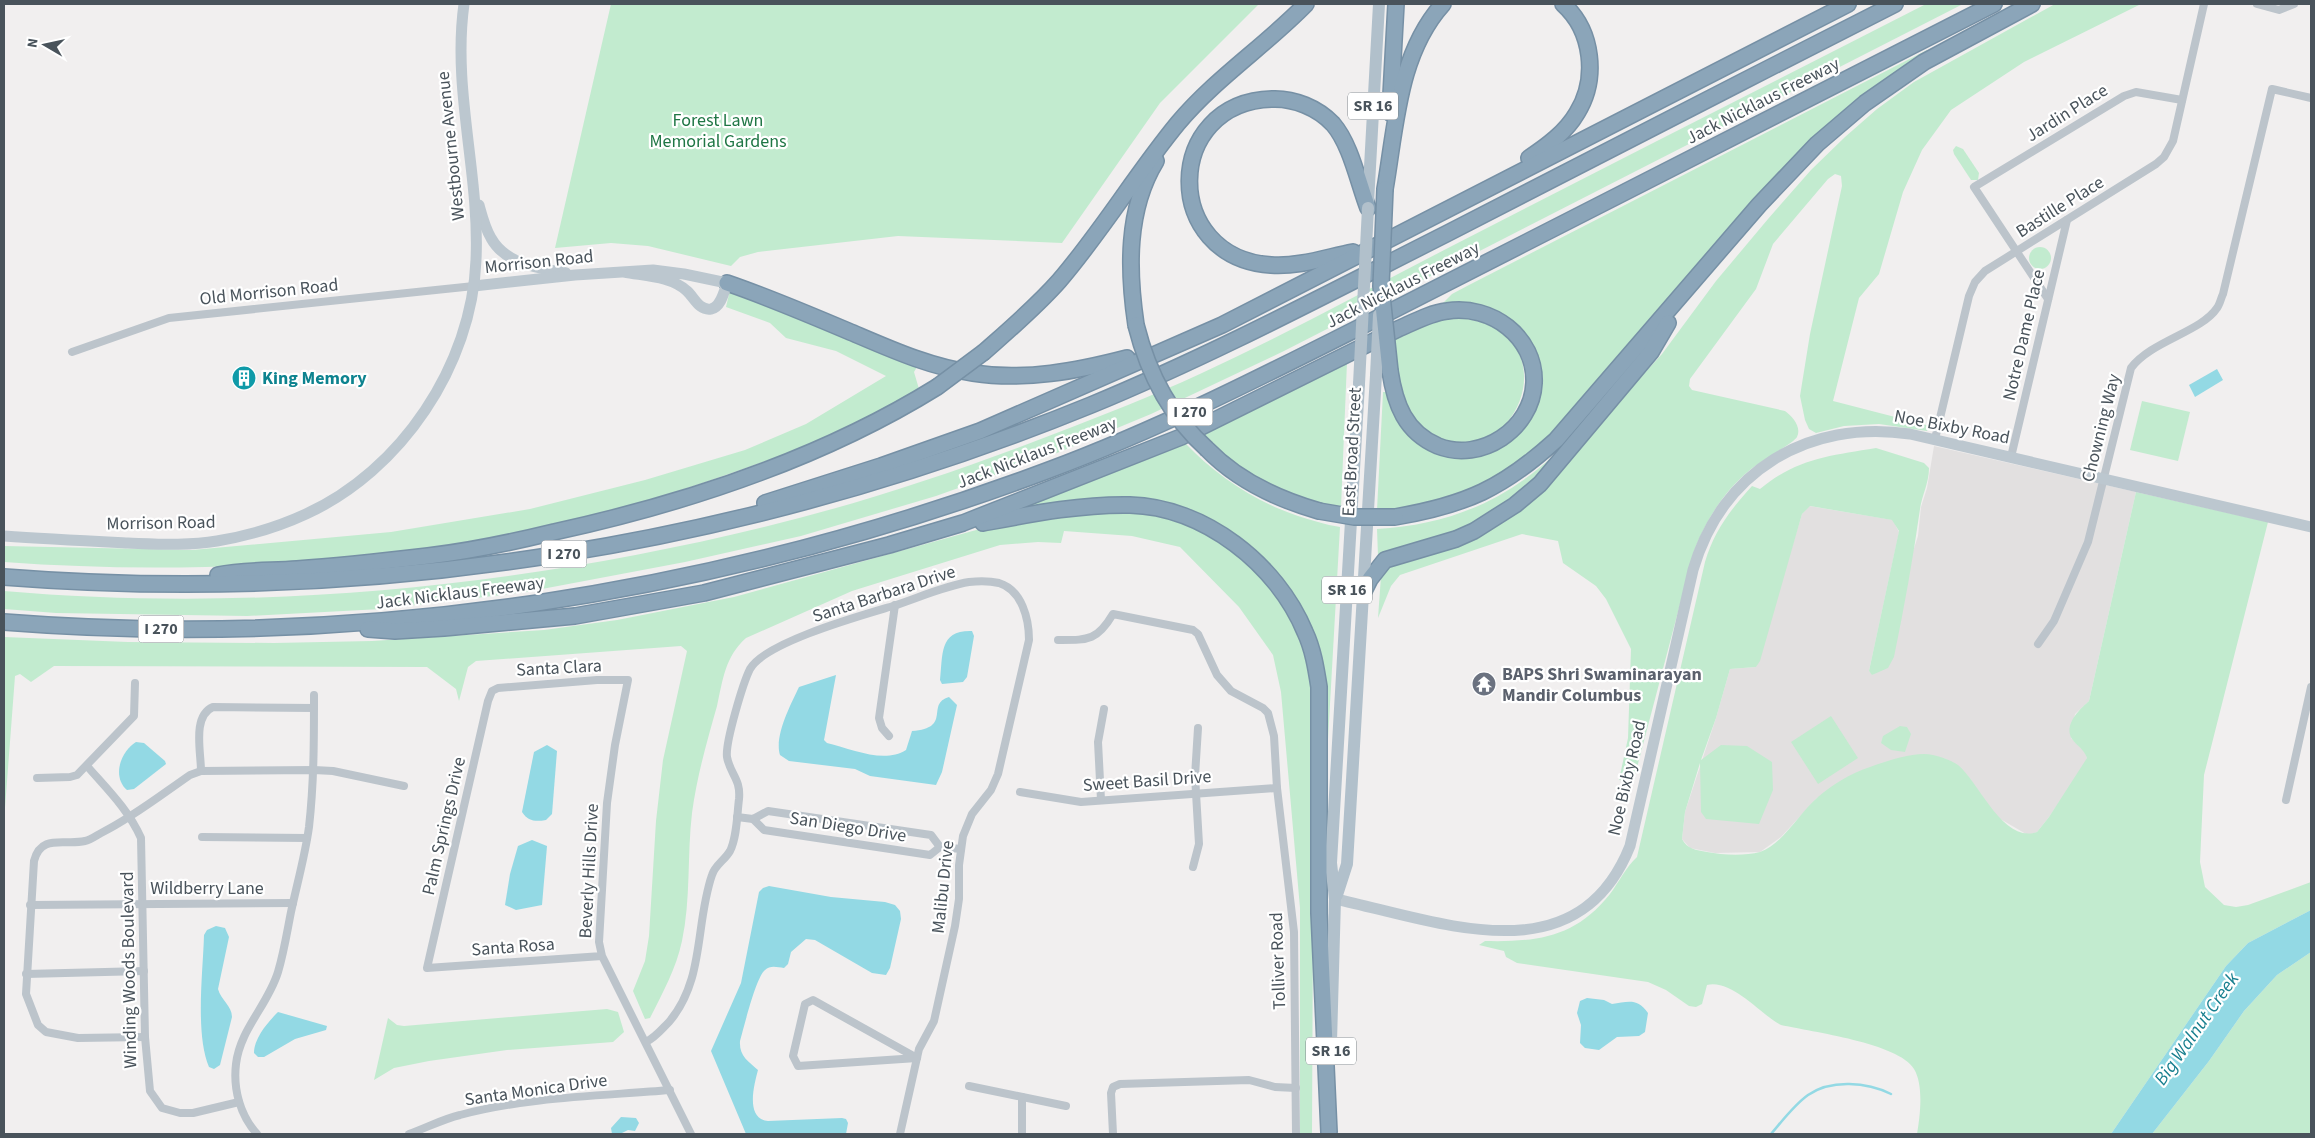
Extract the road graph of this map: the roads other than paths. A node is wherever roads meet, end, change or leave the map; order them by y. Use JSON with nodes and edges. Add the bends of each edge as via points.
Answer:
{"nodes":[{"id":1,"x":464,"y":4,"type":"edge"},
{"id":2,"x":1306,"y":4,"type":"edge"},
{"id":3,"x":1379,"y":4,"type":"edge"},
{"id":4,"x":1396,"y":4,"type":"edge"},
{"id":5,"x":1443,"y":4,"type":"edge"},
{"id":6,"x":1562,"y":4,"type":"edge"},
{"id":7,"x":1848,"y":4,"type":"edge"},
{"id":8,"x":1895,"y":4,"type":"edge"},
{"id":9,"x":1994,"y":4,"type":"edge"},
{"id":10,"x":2032,"y":4,"type":"edge"},
{"id":11,"x":2204,"y":4,"type":"edge"},
{"id":12,"x":2257,"y":4,"type":"edge"},
{"id":13,"x":2294,"y":4,"type":"edge"},
{"id":14,"x":2311,"y":98,"type":"edge"},
{"id":15,"x":2182,"y":100,"type":"junction"},
{"id":16,"x":1178,"y":123,"type":"junction"},
{"id":17,"x":473,"y":189,"type":"junction"},
{"id":18,"x":1385,"y":189,"type":"junction"},
{"id":19,"x":1479,"y":192,"type":"junction"},
{"id":20,"x":1368,"y":208,"type":"junction"},
{"id":21,"x":2067,"y":220,"type":"junction"},
{"id":22,"x":1372,"y":248,"type":"junction"},
{"id":23,"x":2018,"y":251,"type":"junction"},
{"id":24,"x":624,"y":272,"type":"junction"},
{"id":25,"x":575,"y":275,"type":"junction"},
{"id":26,"x":727,"y":283,"type":"junction"},
{"id":27,"x":474,"y":286,"type":"junction"},
{"id":28,"x":1689,"y":287,"type":"junction"},
{"id":29,"x":2048,"y":299,"type":"junction"},
{"id":30,"x":1172,"y":347,"type":"junction"},
{"id":31,"x":72,"y":352,"type":"dead end"},
{"id":32,"x":1383,"y":373,"type":"junction"},
{"id":33,"x":1935,"y":440,"type":"junction"},
{"id":34,"x":2011,"y":457,"type":"junction"},
{"id":35,"x":2104,"y":478,"type":"junction"},
{"id":36,"x":2311,"y":527,"type":"edge"},
{"id":37,"x":701,"y":528,"type":"junction"},
{"id":38,"x":945,"y":529,"type":"junction"},
{"id":39,"x":4,"y":536,"type":"edge"},
{"id":40,"x":4,"y":577,"type":"edge"},
{"id":41,"x":182,"y":584,"type":"junction"},
{"id":42,"x":1014,"y":592,"type":"joint"},
{"id":43,"x":1363,"y":593,"type":"junction"},
{"id":44,"x":896,"y":605,"type":"junction"},
{"id":45,"x":4,"y":622,"type":"edge"},
{"id":46,"x":319,"y":626,"type":"junction"},
{"id":47,"x":1058,"y":640,"type":"dead end"},
{"id":48,"x":2038,"y":644,"type":"dead end"},
{"id":49,"x":628,"y":680,"type":"joint"},
{"id":50,"x":135,"y":684,"type":"dead end"},
{"id":51,"x":2311,"y":687,"type":"edge"},
{"id":52,"x":492,"y":691,"type":"joint"},
{"id":53,"x":314,"y":695,"type":"dead end"},
{"id":54,"x":314,"y":708,"type":"junction"},
{"id":55,"x":1104,"y":709,"type":"dead end"},
{"id":56,"x":1198,"y":728,"type":"dead end"},
{"id":57,"x":890,"y":736,"type":"dead end"},
{"id":58,"x":87,"y":766,"type":"junction"},
{"id":59,"x":314,"y":770,"type":"junction"},
{"id":60,"x":201,"y":772,"type":"junction"},
{"id":61,"x":37,"y":778,"type":"dead end"},
{"id":62,"x":404,"y":786,"type":"dead end"},
{"id":63,"x":1277,"y":788,"type":"junction"},
{"id":64,"x":1020,"y":792,"type":"dead end"},
{"id":65,"x":1197,"y":792,"type":"junction"},
{"id":66,"x":1101,"y":800,"type":"junction"},
{"id":67,"x":2286,"y":800,"type":"dead end"},
{"id":68,"x":130,"y":816,"type":"junction"},
{"id":69,"x":737,"y":817,"type":"junction"},
{"id":70,"x":753,"y":819,"type":"junction"},
{"id":71,"x":202,"y":837,"type":"dead end"},
{"id":72,"x":307,"y":838,"type":"junction"},
{"id":73,"x":940,"y":846,"type":"junction"},
{"id":74,"x":961,"y":849,"type":"junction"},
{"id":75,"x":1193,"y":867,"type":"dead end"},
{"id":76,"x":1335,"y":899,"type":"junction"},
{"id":77,"x":142,"y":903,"type":"junction"},
{"id":78,"x":294,"y":903,"type":"junction"},
{"id":79,"x":30,"y":905,"type":"junction"},
{"id":80,"x":602,"y":956,"type":"junction"},
{"id":81,"x":426,"y":968,"type":"joint"},
{"id":82,"x":144,"y":972,"type":"junction"},
{"id":83,"x":26,"y":974,"type":"junction"},
{"id":84,"x":145,"y":1037,"type":"junction"},
{"id":85,"x":646,"y":1042,"type":"junction"},
{"id":86,"x":917,"y":1058,"type":"junction"},
{"id":87,"x":969,"y":1086,"type":"dead end"},
{"id":88,"x":1296,"y":1088,"type":"junction"},
{"id":89,"x":670,"y":1090,"type":"junction"},
{"id":90,"x":1022,"y":1096,"type":"junction"},
{"id":91,"x":239,"y":1102,"type":"junction"},
{"id":92,"x":1066,"y":1106,"type":"dead end"},
{"id":93,"x":1329,"y":1133,"type":"edge"},
{"id":94,"x":257,"y":1134,"type":"edge"},
{"id":95,"x":410,"y":1134,"type":"edge"},
{"id":96,"x":691,"y":1134,"type":"edge"},
{"id":97,"x":900,"y":1134,"type":"edge"},
{"id":98,"x":1022,"y":1134,"type":"edge"},
{"id":99,"x":1113,"y":1134,"type":"edge"},
{"id":100,"x":1296,"y":1134,"type":"edge"}],
"edges":[{"from":1,"to":17,"type":"street","name":"Westbourne Avenue","via":[[460,54]]},
{"from":2,"to":16,"type":"highway","via":[[1212,87]]},
{"from":3,"to":20,"type":"main road","name":"East Broad Street","number":"SR 16"},
{"from":4,"to":18,"type":"highway","number":"SR 16"},
{"from":5,"to":18,"type":"highway","via":[[1421,34],[1408,66]]},
{"from":6,"to":19,"type":"highway","via":[[1579,22],[1588,46],[1589,81],[1583,103],[1557,138]]},
{"from":7,"to":19,"type":"highway"},
{"from":8,"to":37,"type":"highway","name":"Jack Nicklaus Freeway","number":"I 270","via":[[1372,271],[1150,380],[992,443],[888,478]]},
{"from":9,"to":46,"type":"highway","name":"Jack Nicklaus Freeway","number":"I 270","via":[[1321,348],[1182,416],[1052,469],[892,524],[725,569],[534,604]]},
{"from":10,"to":28,"type":"highway","via":[[1924,62],[1865,102],[1801,160]]},
{"from":11,"to":15,"type":"street","name":"Bastille Place"},
{"from":12,"to":13,"type":"street","via":[[2280,10]]},
{"from":14,"to":35,"type":"street","name":"Chowning Way","via":[[2272,89],[2218,308],[2206,319],[2147,353],[2132,368]]},
{"from":15,"to":21,"type":"street","name":"Bastille Place","via":[[2173,141],[2164,157]]},
{"from":15,"to":23,"type":"street","name":"Jardin Place","via":[[2136,92],[2124,96],[1974,187]]},
{"from":16,"to":28,"type":"highway","bridge":true,"via":[[1150,172],[1134,226],[1130,268],[1136,325],[1150,370],[1181,423],[1234,472],[1268,493],[1319,511],[1396,517],[1436,510],[1498,485],[1536,458],[1563,433]]},
{"from":16,"to":41,"type":"highway","bridge":true,"via":[[1085,248],[1029,312],[984,352],[937,387],[859,431],[754,474],[589,525],[430,556],[221,575]]},
{"from":17,"to":25,"type":"street","via":[[497,248],[531,267]]},
{"from":17,"to":27,"type":"street","name":"Westbourne Avenue","via":[[476,230]]},
{"from":18,"to":32,"type":"highway","number":"SR 16","bridge":true,"via":[[1381,286]]},
{"from":19,"to":22,"type":"highway"},
{"from":20,"to":22,"type":"highway","via":[[1343,138],[1323,116],[1298,102],[1278,98],[1239,105],[1209,125],[1192,155],[1188,188],[1191,204],[1200,225],[1214,244],[1234,256],[1256,263],[1289,265]]},
{"from":20,"to":76,"type":"main road","name":"East Broad Street","number":"SR 16","bridge":true,"via":[[1331,863]]},
{"from":21,"to":23,"type":"street","name":"Bastille Place"},
{"from":21,"to":29,"type":"street","name":"Notre Dame Place"},
{"from":22,"to":30,"type":"highway"},
{"from":23,"to":29,"type":"street"},
{"from":23,"to":33,"type":"street","name":"Bastille Place","via":[[1985,271],[1975,282]]},
{"from":24,"to":25,"type":"street","name":"Morrison Road"},
{"from":24,"to":26,"type":"street","name":"Morrison Road","via":[[653,270]]},
{"from":24,"to":26,"type":"street","via":[[670,281],[686,290],[703,308],[710,309],[720,301]]},
{"from":25,"to":27,"type":"street","name":"Morrison Road"},
{"from":26,"to":30,"type":"highway","via":[[774,299],[900,353],[972,373],[1015,376],[1061,372]]},
{"from":27,"to":31,"type":"street","name":"Old Morrison Road","via":[[169,318]]},
{"from":27,"to":39,"type":"street","name":"Morrison Road","via":[[451,363],[416,422],[364,477],[308,513],[262,530],[215,541],[140,543]]},
{"from":28,"to":43,"type":"highway","via":[[1651,352],[1540,484],[1515,505],[1474,531],[1384,560]]},
{"from":29,"to":34,"type":"street","name":"Notre Dame Place"},
{"from":30,"to":37,"type":"highway","via":[[980,431],[784,496]]},
{"from":32,"to":38,"type":"highway","via":[[1412,429],[1424,440],[1457,450],[1483,448],[1504,436],[1525,413],[1534,383],[1526,350],[1510,328],[1480,312],[1446,311],[1398,329],[1181,438]]},
{"from":32,"to":43,"type":"main road","name":"East Broad Street","number":"SR 16"},
{"from":33,"to":34,"type":"street","name":"Noe Bixby Road"},
{"from":33,"to":76,"type":"street","name":"Noe Bixby Road","via":[[1874,430],[1822,437],[1792,449],[1764,466],[1724,506],[1701,545],[1693,570],[1630,846],[1612,881],[1586,908],[1556,924],[1502,932],[1473,930]]},
{"from":34,"to":35,"type":"street","name":"Noe Bixby Road"},
{"from":35,"to":36,"type":"street","name":"Noe Bixby Road"},
{"from":35,"to":48,"type":"street","name":"Chowning Way","via":[[2088,542],[2054,622]]},
{"from":37,"to":41,"type":"highway","name":"Jack Nicklaus Freeway","number":"I 270","via":[[585,551],[485,566],[298,582]]},
{"from":38,"to":46,"type":"highway","via":[[758,581],[575,616],[511,624],[395,631]]},
{"from":38,"to":93,"type":"highway","via":[[1082,508],[1132,505],[1158,510],[1199,523],[1224,537],[1275,581],[1292,607],[1306,632],[1319,687],[1319,913]]},
{"from":40,"to":41,"type":"highway","name":"Jack Nicklaus Freeway","number":"I 270"},
{"from":42,"to":44,"type":"street","name":"Santa Barbara Drive","via":[[998,583],[968,582]]},
{"from":42,"to":74,"type":"street","name":"Malibu Drive","via":[[1026,614],[1029,640],[998,774],[991,790],[970,819]]},
{"from":43,"to":76,"type":"main road","name":"East Broad Street","number":"SR 16","via":[[1347,864]]},
{"from":44,"to":57,"type":"street","via":[[879,718],[882,728]]},
{"from":44,"to":69,"type":"street","name":"Santa Barbara Drive","via":[[829,625],[756,661],[750,669],[728,741],[727,758],[739,783]]},
{"from":45,"to":46,"type":"highway","name":"Jack Nicklaus Freeway","number":"I 270","via":[[164,629]]},
{"from":47,"to":63,"type":"street","name":"Tolliver Road","via":[[1086,640],[1097,635],[1113,614],[1193,630],[1198,634],[1217,675],[1230,691],[1268,713],[1274,736]]},
{"from":49,"to":52,"type":"street","name":"Santa Clara","via":[[506,686]]},
{"from":49,"to":80,"type":"street","name":"Beverly Hills Drive","via":[[614,744],[607,802],[599,942]]},
{"from":50,"to":58,"type":"street","via":[[134,716]]},
{"from":51,"to":67,"type":"street"},
{"from":52,"to":81,"type":"street","name":"Palm Springs Drive"},
{"from":53,"to":54,"type":"street"},
{"from":54,"to":59,"type":"street"},
{"from":54,"to":60,"type":"street","via":[[208,709],[200,721]]},
{"from":55,"to":66,"type":"street","via":[[1098,742]]},
{"from":56,"to":65,"type":"street","via":[[1195,757]]},
{"from":58,"to":61,"type":"street","via":[[70,777]]},
{"from":58,"to":68,"type":"street","name":"Winding Woods Boulevard"},
{"from":59,"to":60,"type":"street"},
{"from":59,"to":62,"type":"street"},
{"from":59,"to":72,"type":"street"},
{"from":60,"to":68,"type":"street","via":[[190,775]]},
{"from":63,"to":65,"type":"street","name":"Sweet Basil Drive"},
{"from":63,"to":88,"type":"street","name":"Tolliver Road","via":[[1294,932]]},
{"from":64,"to":66,"type":"street","name":"Sweet Basil Drive","via":[[1081,802]]},
{"from":65,"to":66,"type":"street","name":"Sweet Basil Drive"},
{"from":65,"to":75,"type":"street","via":[[1199,844]]},
{"from":68,"to":77,"type":"street","name":"Winding Woods Boulevard","via":[[141,838]]},
{"from":68,"to":79,"type":"street","via":[[86,841],[51,843],[36,852]]},
{"from":69,"to":70,"type":"street","name":"San Diego Drive"},
{"from":69,"to":85,"type":"street","via":[[729,853],[712,873],[697,963],[690,984],[675,1015],[656,1037]]},
{"from":70,"to":73,"type":"street","name":"San Diego Drive","via":[[768,811],[931,835]]},
{"from":70,"to":73,"type":"street","name":"San Diego Drive","via":[[764,830],[930,855]]},
{"from":71,"to":72,"type":"street"},
{"from":72,"to":78,"type":"street"},
{"from":73,"to":74,"type":"street","name":"San Diego Drive"},
{"from":74,"to":86,"type":"street","name":"Malibu Drive","via":[[955,926],[934,1021]]},
{"from":76,"to":93,"type":"main road","name":"East Broad Street","number":"SR 16"},
{"from":77,"to":78,"type":"street","name":"Wildberry Lane"},
{"from":77,"to":79,"type":"street","name":"Wildberry Lane"},
{"from":77,"to":82,"type":"street","name":"Winding Woods Boulevard"},
{"from":78,"to":91,"type":"street","via":[[274,984],[239,1049],[236,1069]]},
{"from":79,"to":83,"type":"street"},
{"from":80,"to":81,"type":"street","name":"Santa Rosa"},
{"from":80,"to":85,"type":"street","name":"Beverly Hills Drive"},
{"from":82,"to":83,"type":"street"},
{"from":82,"to":84,"type":"street","name":"Winding Woods Boulevard"},
{"from":83,"to":84,"type":"street","via":[[26,994],[33,1015],[46,1032],[78,1038]]},
{"from":84,"to":91,"type":"street","name":"Winding Woods Boulevard","via":[[148,1084],[153,1098],[162,1108],[193,1113]]},
{"from":85,"to":89,"type":"street","name":"Beverly Hills Drive"},
{"from":86,"to":86,"type":"street","via":[[798,1066],[793,1056],[805,1004],[814,1000]]},
{"from":86,"to":97,"type":"street","name":"Malibu Drive"},
{"from":87,"to":90,"type":"street"},
{"from":88,"to":99,"type":"street","via":[[1276,1088],[1249,1080],[1120,1084],[1113,1087],[1111,1093]]},
{"from":88,"to":100,"type":"street","name":"Tolliver Road"},
{"from":89,"to":95,"type":"street","name":"Santa Monica Drive","via":[[517,1104],[460,1115]]},
{"from":89,"to":96,"type":"street","name":"Beverly Hills Drive"},
{"from":90,"to":92,"type":"street"},
{"from":90,"to":98,"type":"street"},
{"from":91,"to":94,"type":"street"}]}
